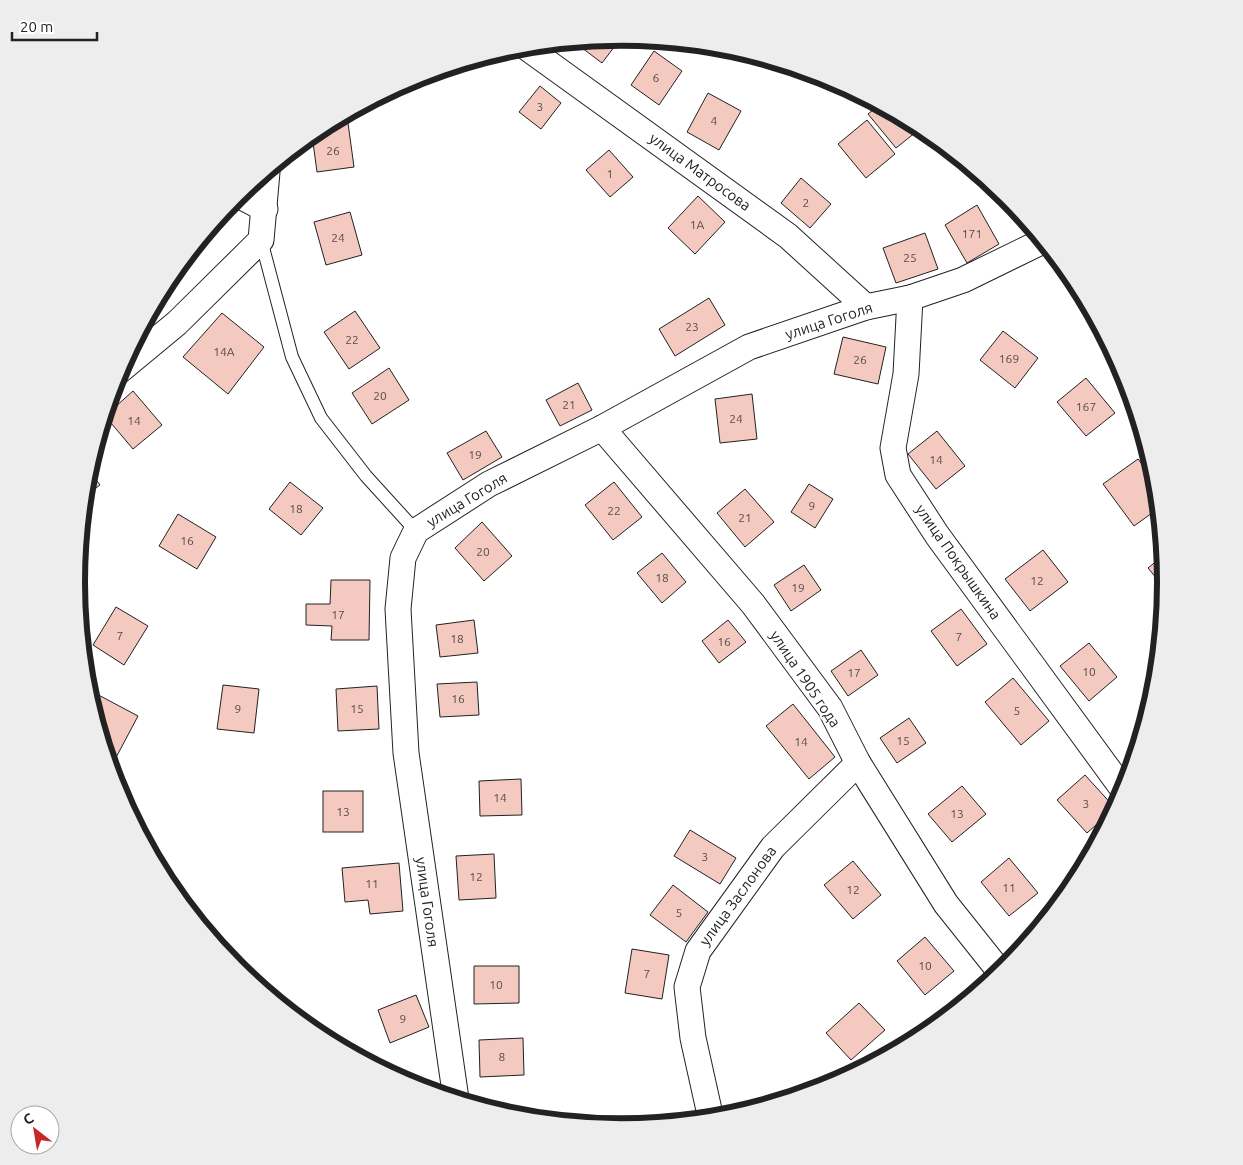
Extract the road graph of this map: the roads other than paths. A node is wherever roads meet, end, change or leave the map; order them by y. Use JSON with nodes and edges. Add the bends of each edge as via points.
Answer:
{"nodes":[{"id":1,"x":535,"y":54,"type":"edge"},
{"id":2,"x":267,"y":180,"type":"edge"},
{"id":3,"x":246,"y":199,"type":"edge"},
{"id":4,"x":265,"y":209,"type":"junction"},
{"id":5,"x":261,"y":240,"type":"junction"},
{"id":6,"x":1037,"y":244,"type":"edge"},
{"id":7,"x":910,"y":298,"type":"junction"},
{"id":8,"x":866,"y":307,"type":"junction"},
{"id":9,"x":135,"y":358,"type":"edge"},
{"id":10,"x":602,"y":428,"type":"junction"},
{"id":11,"x":416,"y":531,"type":"junction"},
{"id":12,"x":858,"y":763,"type":"junction"},
{"id":13,"x":1119,"y":783,"type":"edge"},
{"id":14,"x":996,"y":967,"type":"edge"},
{"id":15,"x":455,"y":1092,"type":"edge"},
{"id":16,"x":709,"y":1111,"type":"edge"}],
"edges":[{"from":1,"to":8,"type":"street","name":"улица Матросова","via":[[788,236]]},
{"from":2,"to":4,"type":"street"},
{"from":3,"to":4,"type":"street"},
{"from":4,"to":5,"type":"street"},
{"from":5,"to":9,"type":"street","via":[[177,323]]},
{"from":5,"to":11,"type":"lane","via":[[292,357],[321,418],[366,476]]},
{"from":6,"to":7,"type":"street","name":"улица Гоголя","via":[[963,280]]},
{"from":7,"to":8,"type":"street","name":"улица Гоголя"},
{"from":7,"to":13,"type":"street","name":"улица Покрышкина","via":[[906,374],[893,448],[898,475],[937,535]]},
{"from":8,"to":10,"type":"street","name":"улица Гоголя","via":[[749,347]]},
{"from":10,"to":11,"type":"street","name":"улица Гоголя","via":[[489,484]]},
{"from":10,"to":12,"type":"street","name":"улица 1905 года","via":[[753,604],[830,708]]},
{"from":11,"to":15,"type":"street","name":"улица Гоголя","via":[[403,558],[398,609],[406,753]]},
{"from":12,"to":14,"type":"street","name":"улица 1905 года","via":[[946,904]]},
{"from":12,"to":16,"type":"street","name":"улица Заслонова","via":[[773,847],[698,951],[687,987],[693,1038]]}]}
